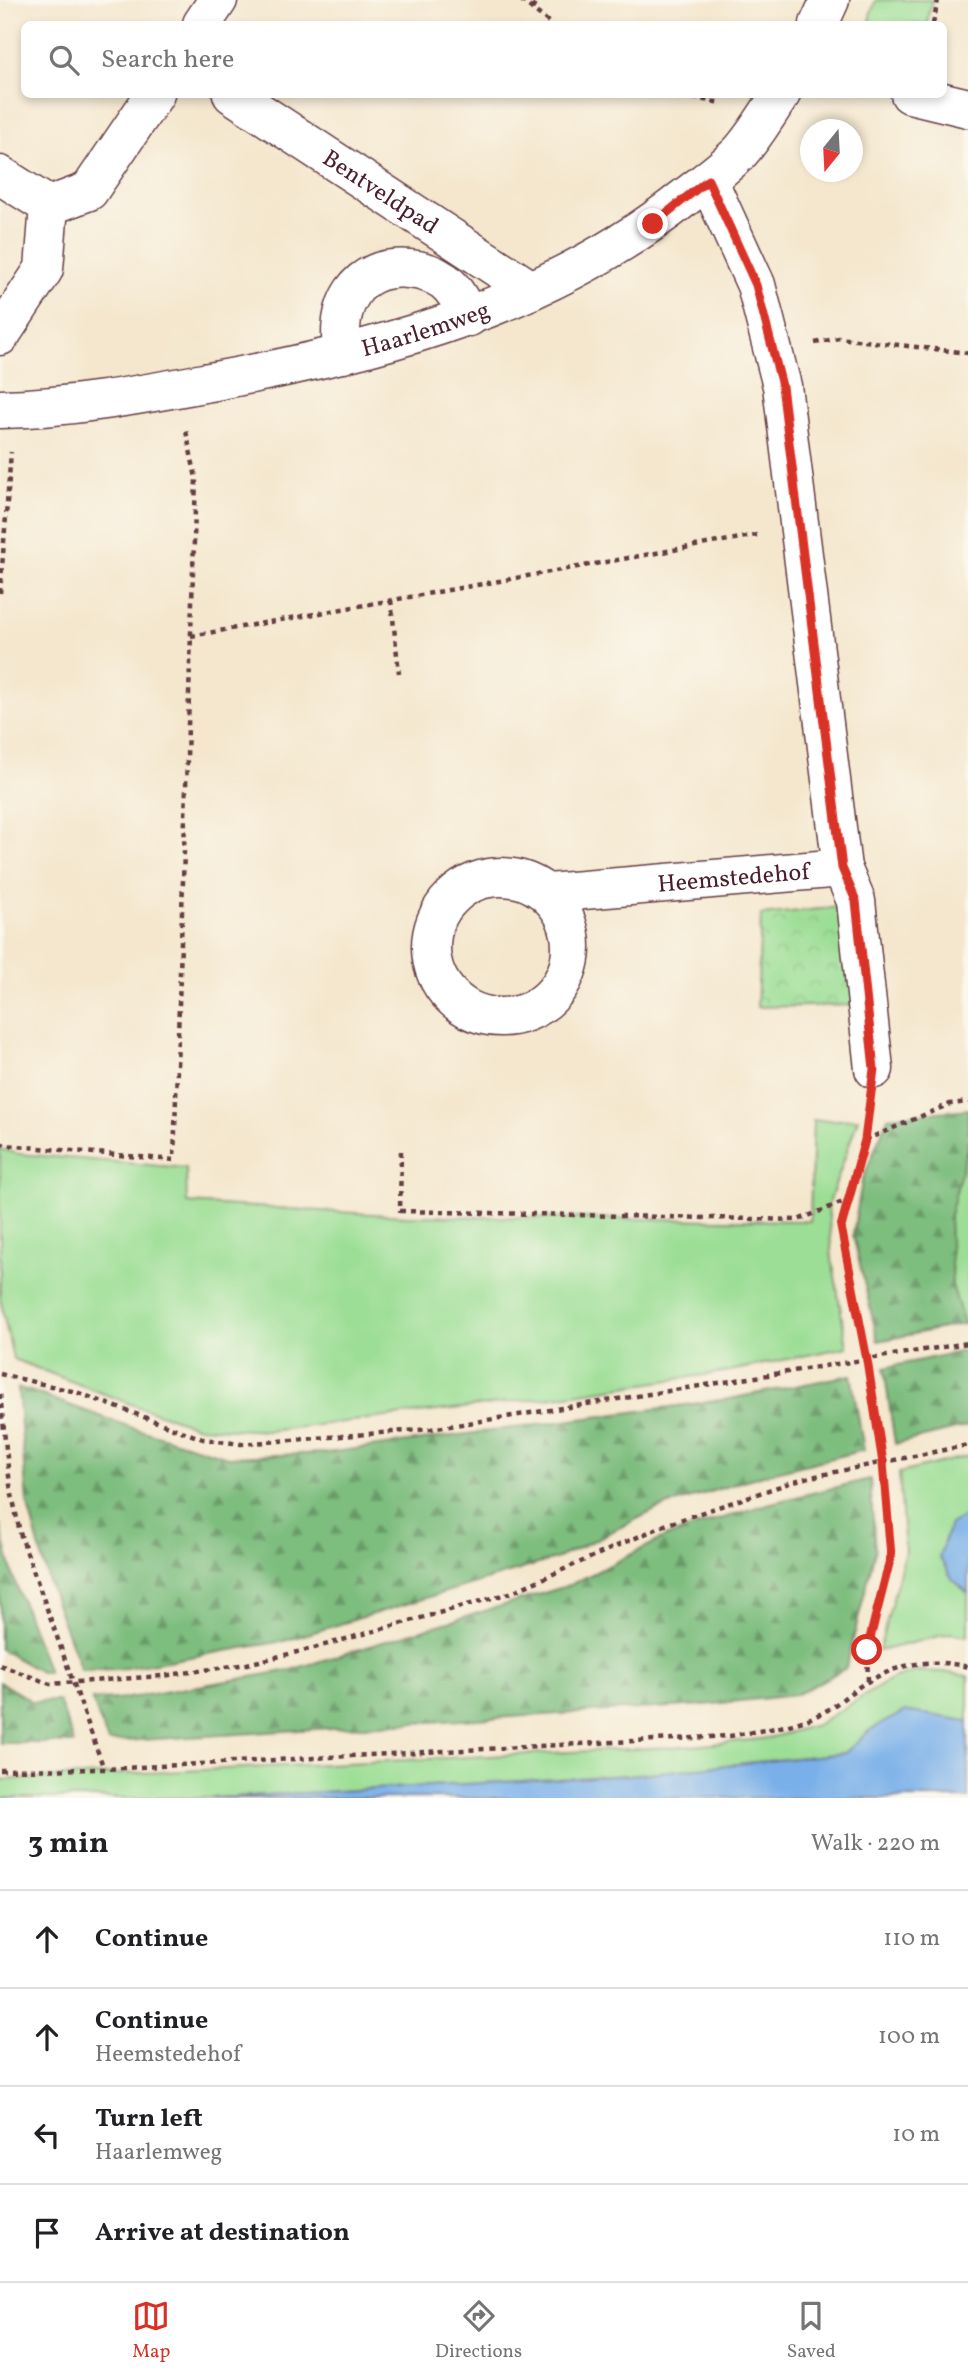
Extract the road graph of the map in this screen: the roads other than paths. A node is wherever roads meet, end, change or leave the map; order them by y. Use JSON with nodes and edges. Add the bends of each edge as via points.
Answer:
{"nodes":[{"id":1,"x":218,"y":0,"type":"edge"},
{"id":2,"x":830,"y":0,"type":"edge"},
{"id":3,"x":204,"y":21,"type":"edge"},
{"id":4,"x":820,"y":21,"type":"edge"},
{"id":5,"x":152,"y":98,"type":"edge"},
{"id":6,"x":238,"y":98,"type":"edge"},
{"id":7,"x":778,"y":98,"type":"edge"},
{"id":8,"x":927,"y":98,"type":"edge"},
{"id":9,"x":968,"y":108,"type":"edge"},
{"id":10,"x":0,"y":175,"type":"edge"},
{"id":11,"x":708,"y":180,"type":"junction"},
{"id":12,"x":49,"y":206,"type":"junction"},
{"id":13,"x":531,"y":290,"type":"junction"},
{"id":14,"x":469,"y":317,"type":"junction"},
{"id":15,"x":0,"y":336,"type":"edge"},
{"id":16,"x":343,"y":354,"type":"junction"},
{"id":17,"x":7,"y":409,"type":"edge"},
{"id":18,"x":842,"y":868,"type":"junction"},
{"id":19,"x":548,"y":893,"type":"dead end"},
{"id":20,"x":874,"y":1069,"type":"road end"}],
"edges":[{"from":1,"to":3,"type":"street"},
{"from":2,"to":4,"type":"street"},
{"from":5,"to":12,"type":"street","via":[[89,191]]},
{"from":6,"to":13,"type":"street","name":"Bentveldpad"},
{"from":7,"to":11,"type":"street","name":"Haarlemweg","via":[[741,150]]},
{"from":8,"to":9,"type":"street"},
{"from":10,"to":12,"type":"street"},
{"from":11,"to":13,"type":"street","name":"Haarlemweg","via":[[653,224]]},
{"from":11,"to":18,"type":"street","name":"Heemstedehof","via":[[756,285],[782,386]]},
{"from":12,"to":15,"type":"street","via":[[44,269]]},
{"from":13,"to":14,"type":"street","name":"Haarlemweg"},
{"from":14,"to":16,"type":"street","name":"Haarlemweg"},
{"from":14,"to":16,"type":"street","via":[[445,282],[424,271],[394,268],[368,276],[351,293],[343,312]]},
{"from":16,"to":17,"type":"street","name":"Haarlemweg","via":[[118,399]]},
{"from":18,"to":19,"type":"street","name":"Heemstedehof"},
{"from":18,"to":20,"type":"street","via":[[856,901]]}]}
